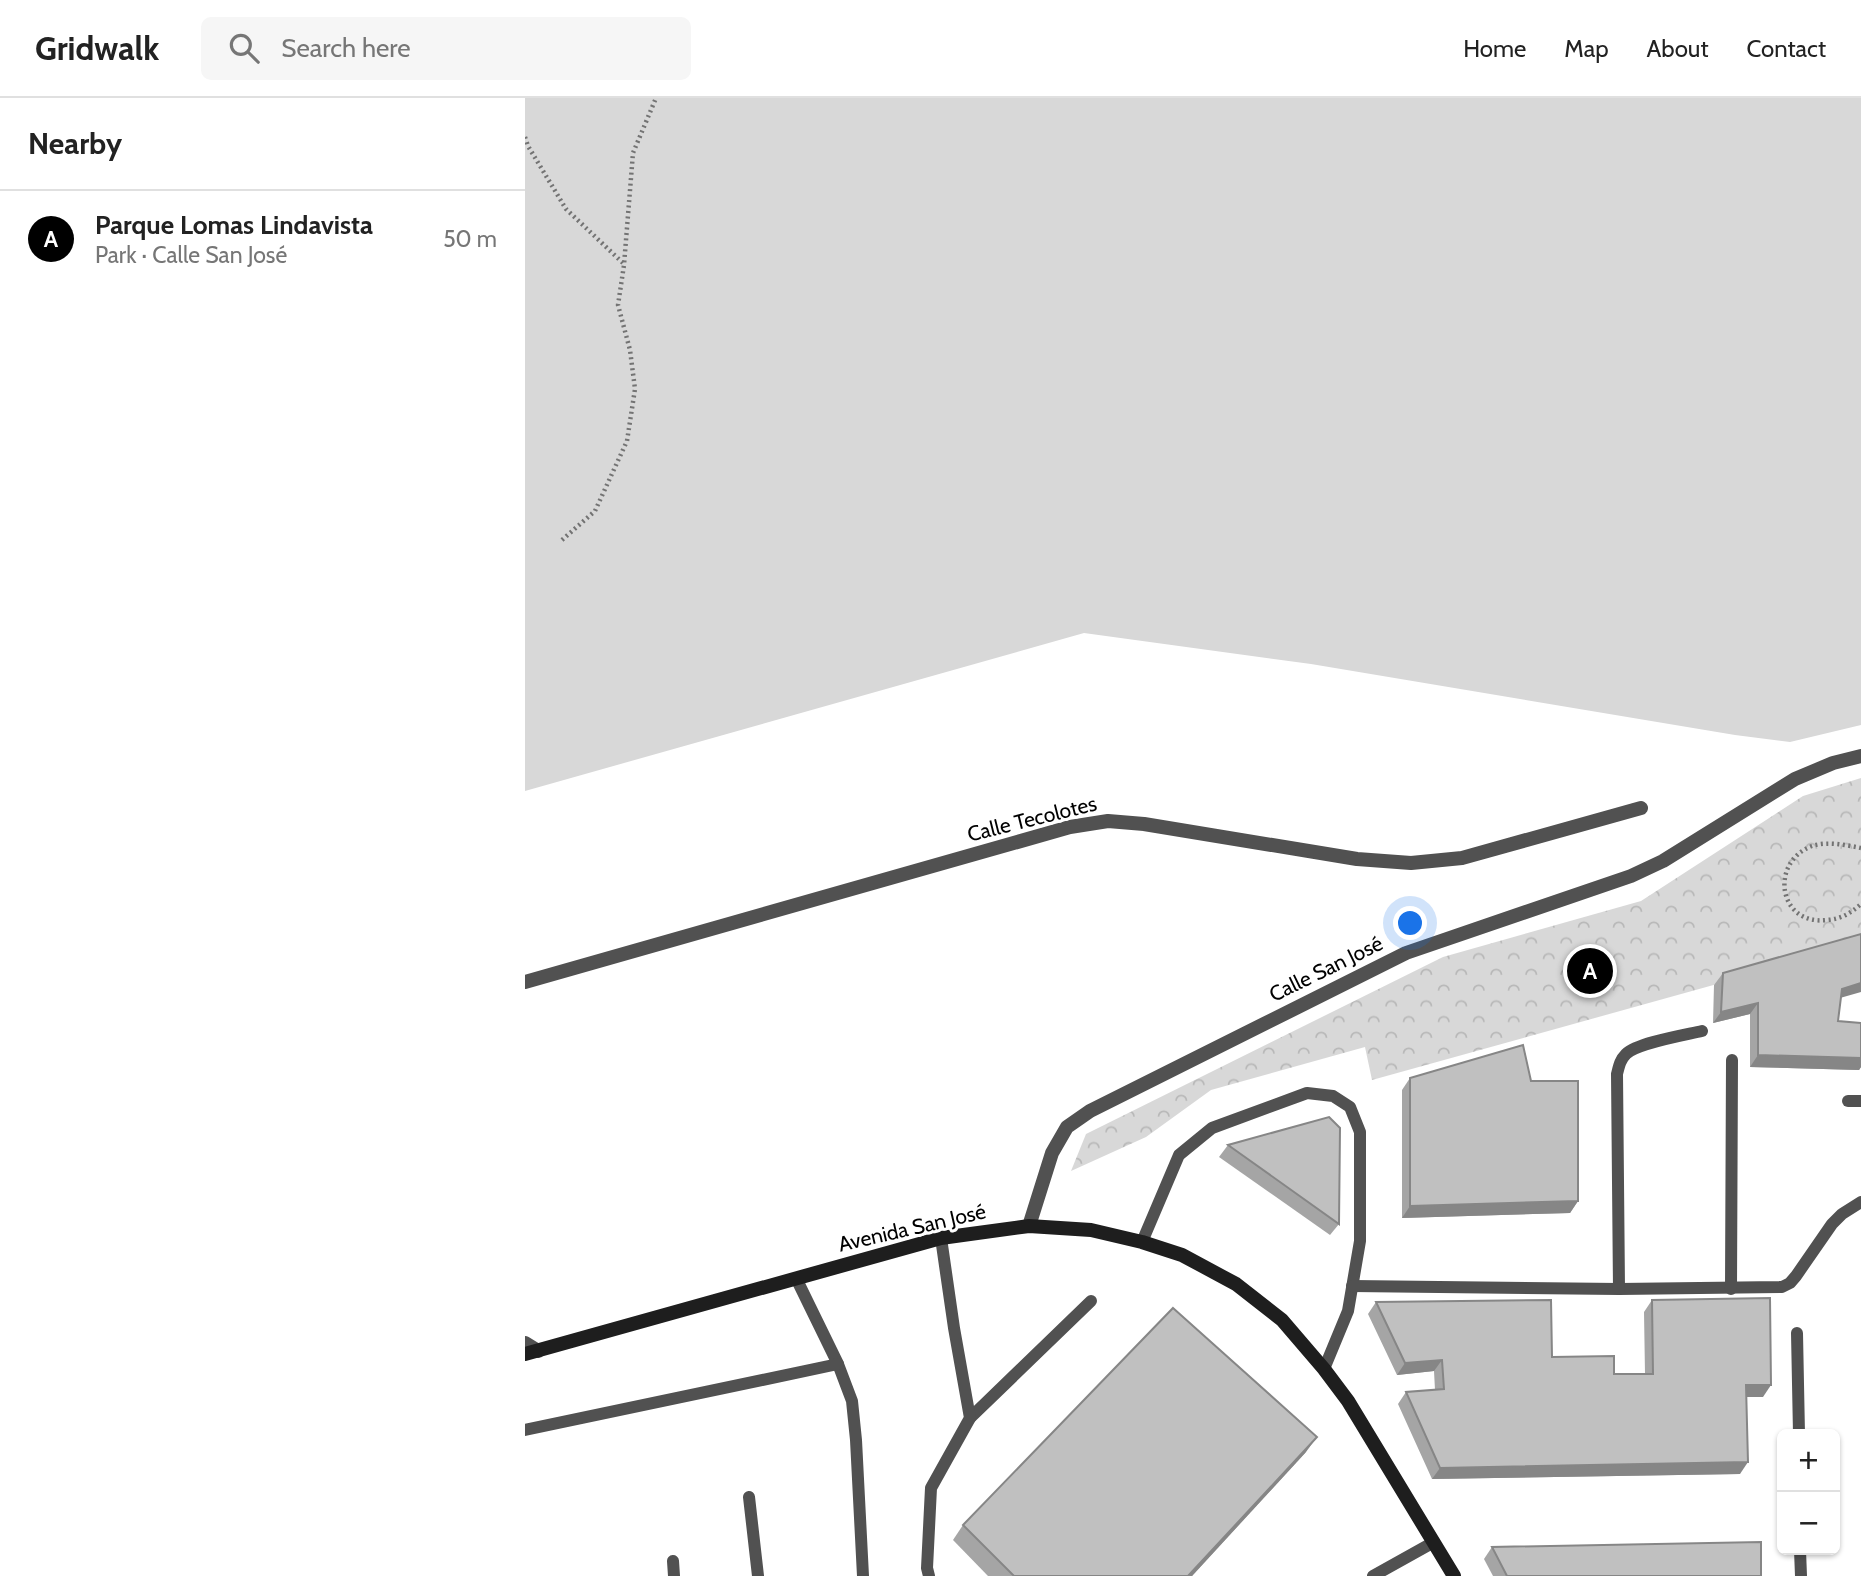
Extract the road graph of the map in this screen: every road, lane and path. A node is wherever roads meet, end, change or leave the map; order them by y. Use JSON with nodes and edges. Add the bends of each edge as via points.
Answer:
{"nodes":[{"id":1,"x":656,"y":98,"type":"edge"},
{"id":2,"x":525,"y":137,"type":"edge"},
{"id":3,"x":625,"y":265,"type":"junction"},
{"id":4,"x":562,"y":540,"type":"dead end"},
{"id":5,"x":1861,"y":755,"type":"edge"},
{"id":6,"x":1641,"y":808,"type":"dead end"},
{"id":7,"x":1861,"y":848,"type":"edge"},
{"id":8,"x":1861,"y":904,"type":"edge"},
{"id":9,"x":525,"y":982,"type":"edge"},
{"id":10,"x":1702,"y":1031,"type":"dead end"},
{"id":11,"x":1732,"y":1060,"type":"dead end"},
{"id":12,"x":1861,"y":1202,"type":"edge"},
{"id":13,"x":1030,"y":1226,"type":"junction"},
{"id":14,"x":941,"y":1238,"type":"junction"},
{"id":15,"x":1142,"y":1242,"type":"junction"},
{"id":16,"x":796,"y":1278,"type":"junction"},
{"id":17,"x":1352,"y":1286,"type":"junction"},
{"id":18,"x":1619,"y":1289,"type":"junction"},
{"id":19,"x":1731,"y":1289,"type":"junction"},
{"id":20,"x":1091,"y":1301,"type":"dead end"},
{"id":21,"x":1797,"y":1333,"type":"dead end"},
{"id":22,"x":525,"y":1343,"type":"edge"},
{"id":23,"x":532,"y":1352,"type":"edge"},
{"id":24,"x":838,"y":1364,"type":"junction"},
{"id":25,"x":1324,"y":1369,"type":"junction"},
{"id":26,"x":970,"y":1418,"type":"junction"},
{"id":27,"x":1799,"y":1429,"type":"edge"},
{"id":28,"x":525,"y":1430,"type":"edge"},
{"id":29,"x":749,"y":1497,"type":"dead end"},
{"id":30,"x":1434,"y":1542,"type":"junction"},
{"id":31,"x":1800,"y":1555,"type":"edge"},
{"id":32,"x":673,"y":1561,"type":"dead end"},
{"id":33,"x":674,"y":1576,"type":"edge"},
{"id":34,"x":758,"y":1576,"type":"edge"},
{"id":35,"x":863,"y":1576,"type":"edge"},
{"id":36,"x":929,"y":1576,"type":"edge"},
{"id":37,"x":1373,"y":1576,"type":"edge"},
{"id":38,"x":1454,"y":1576,"type":"edge"},
{"id":39,"x":1801,"y":1576,"type":"edge"}],
"edges":[{"from":1,"to":3,"type":"path","via":[[633,153]]},
{"from":2,"to":3,"type":"path","via":[[566,209]]},
{"from":3,"to":4,"type":"path","via":[[618,305],[635,389],[627,440],[595,511]]},
{"from":5,"to":13,"type":"street","name":"Calle San José","via":[[1795,779],[1631,876],[1406,953],[1090,1111],[1067,1127],[1052,1153]]},
{"from":6,"to":9,"type":"street","name":"Calle Tecolotes","via":[[1462,858],[1411,863],[1108,821],[1070,827]]},
{"from":7,"to":8,"type":"path","via":[[1813,845],[1797,854],[1787,868],[1784,886],[1789,903],[1801,917],[1816,922],[1837,919]]},
{"from":10,"to":18,"type":"lane","via":[[1639,1046],[1620,1062]]},
{"from":11,"to":19,"type":"lane"},
{"from":12,"to":19,"type":"lane","via":[[1832,1224],[1790,1283],[1772,1289]]},
{"from":13,"to":14,"type":"main road","name":"Avenida San José"},
{"from":13,"to":15,"type":"main road","name":"Avenida San José","via":[[1090,1230]]},
{"from":14,"to":16,"type":"main road","name":"Avenida San José"},
{"from":14,"to":26,"type":"lane"},
{"from":15,"to":17,"type":"lane","via":[[1179,1155],[1212,1128],[1307,1093],[1333,1096],[1350,1107],[1360,1132],[1360,1241]]},
{"from":15,"to":25,"type":"main road","name":"Avenida San José","via":[[1182,1255],[1236,1284],[1282,1321]]},
{"from":16,"to":23,"type":"main road","name":"Avenida San José"},
{"from":16,"to":24,"type":"lane"},
{"from":17,"to":18,"type":"lane"},
{"from":17,"to":25,"type":"lane","via":[[1348,1311]]},
{"from":18,"to":19,"type":"lane"},
{"from":20,"to":26,"type":"lane"},
{"from":21,"to":27,"type":"lane"},
{"from":22,"to":23,"type":"street"},
{"from":24,"to":28,"type":"lane"},
{"from":24,"to":35,"type":"lane","via":[[852,1401]]},
{"from":25,"to":30,"type":"main road","name":"Avenida San José"},
{"from":26,"to":36,"type":"lane","via":[[931,1488]]},
{"from":29,"to":34,"type":"lane"},
{"from":30,"to":37,"type":"lane"},
{"from":30,"to":38,"type":"main road","name":"Avenida San José"},
{"from":31,"to":39,"type":"lane"},
{"from":32,"to":33,"type":"lane"}]}
